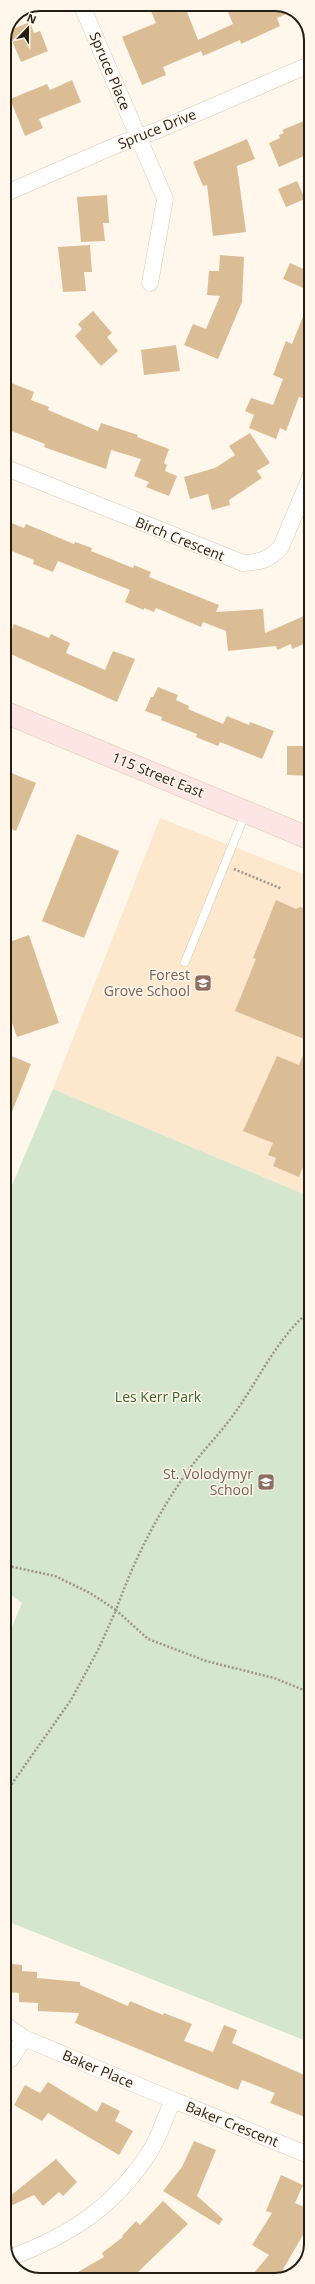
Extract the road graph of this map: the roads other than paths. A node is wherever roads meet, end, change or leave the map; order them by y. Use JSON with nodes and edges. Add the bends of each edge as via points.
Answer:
{"nodes":[{"id":1,"x":84,"y":11,"type":"edge"},
{"id":2,"x":304,"y":67,"type":"edge"},
{"id":3,"x":138,"y":138,"type":"junction"},
{"id":4,"x":11,"y":191,"type":"edge"},
{"id":5,"x":150,"y":283,"type":"dead end"},
{"id":6,"x":11,"y":470,"type":"edge"},
{"id":7,"x":304,"y":492,"type":"edge"},
{"id":8,"x":11,"y":715,"type":"edge"},
{"id":9,"x":247,"y":812,"type":"junction"},
{"id":10,"x":304,"y":836,"type":"edge"},
{"id":11,"x":185,"y":962,"type":"dead end"},
{"id":12,"x":11,"y":2029,"type":"edge"},
{"id":13,"x":24,"y":2038,"type":"junction"},
{"id":14,"x":11,"y":2059,"type":"edge"},
{"id":15,"x":173,"y":2100,"type":"junction"},
{"id":16,"x":304,"y":2153,"type":"edge"},
{"id":17,"x":14,"y":2256,"type":"edge"}],
"edges":[{"from":1,"to":3,"type":"street","name":"Spruce Place"},
{"from":2,"to":3,"type":"street","name":"Spruce Drive"},
{"from":3,"to":4,"type":"street","name":"Spruce Drive"},
{"from":3,"to":5,"type":"street","name":"Spruce Place","via":[[165,199]]},
{"from":6,"to":7,"type":"street","name":"Birch Crescent","via":[[243,563],[263,562],[281,547]]},
{"from":8,"to":9,"type":"street","name":"115 Street East"},
{"from":9,"to":10,"type":"street","name":"115 Street East"},
{"from":9,"to":11,"type":"lane"},
{"from":12,"to":13,"type":"street","name":"Baker Place"},
{"from":13,"to":14,"type":"street"},
{"from":13,"to":15,"type":"street","name":"Baker Place"},
{"from":15,"to":16,"type":"street","name":"Baker Crescent"},
{"from":15,"to":17,"type":"street","name":"Baker Crescent","via":[[150,2152],[106,2203],[67,2233]]}]}
